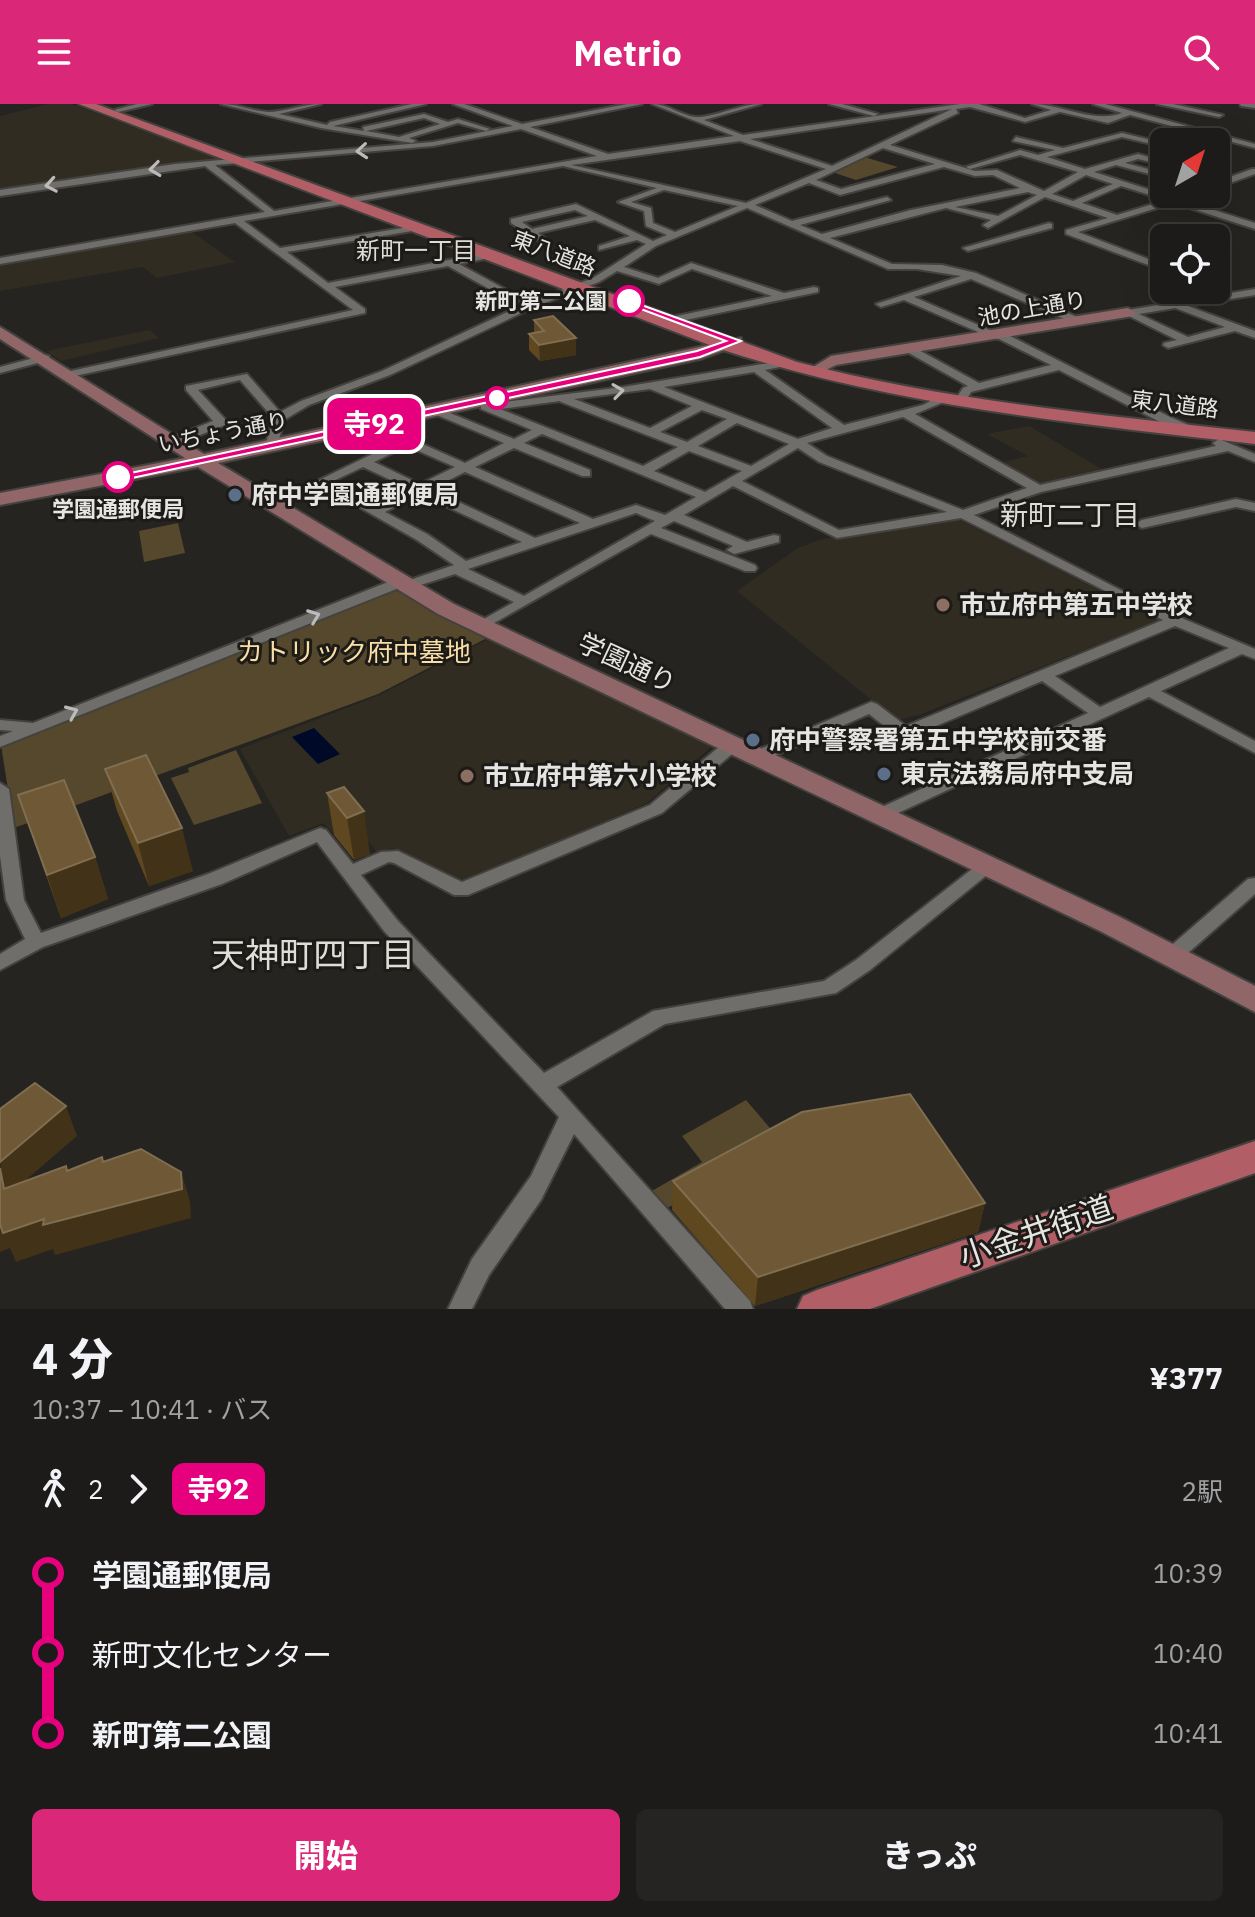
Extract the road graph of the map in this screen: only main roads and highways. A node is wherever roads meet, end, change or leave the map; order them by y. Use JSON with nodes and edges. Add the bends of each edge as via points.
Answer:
{"nodes":[{"id":1,"x":85,"y":104,"type":"edge"},
{"id":2,"x":99,"y":104,"type":"edge"},
{"id":3,"x":142,"y":120,"type":"junction"},
{"id":4,"x":354,"y":200,"type":"junction"},
{"id":5,"x":582,"y":286,"type":"junction"},
{"id":6,"x":731,"y":343,"type":"junction"},
{"id":7,"x":1255,"y":431,"type":"edge"},
{"id":8,"x":1255,"y":438,"type":"edge"},
{"id":9,"x":1255,"y":1157,"type":"edge"},
{"id":10,"x":817,"y":1309,"type":"edge"}],
"edges":[{"from":1,"to":3,"type":"main road","name":"東八道路"},
{"from":2,"to":3,"type":"main road","name":"東八道路"},
{"from":3,"to":4,"type":"main road","name":"東八道路"},
{"from":4,"to":5,"type":"main road","name":"東八道路"},
{"from":4,"to":5,"type":"main road","name":"東八道路"},
{"from":5,"to":6,"type":"main road","name":"東八道路"},
{"from":5,"to":6,"type":"main road","name":"東八道路"},
{"from":6,"to":7,"type":"main road","name":"東八道路","via":[[818,369]]},
{"from":6,"to":8,"type":"main road","name":"東八道路","via":[[781,364],[854,384],[940,400]]},
{"from":9,"to":10,"type":"main road","name":"小金井街道"}]}
